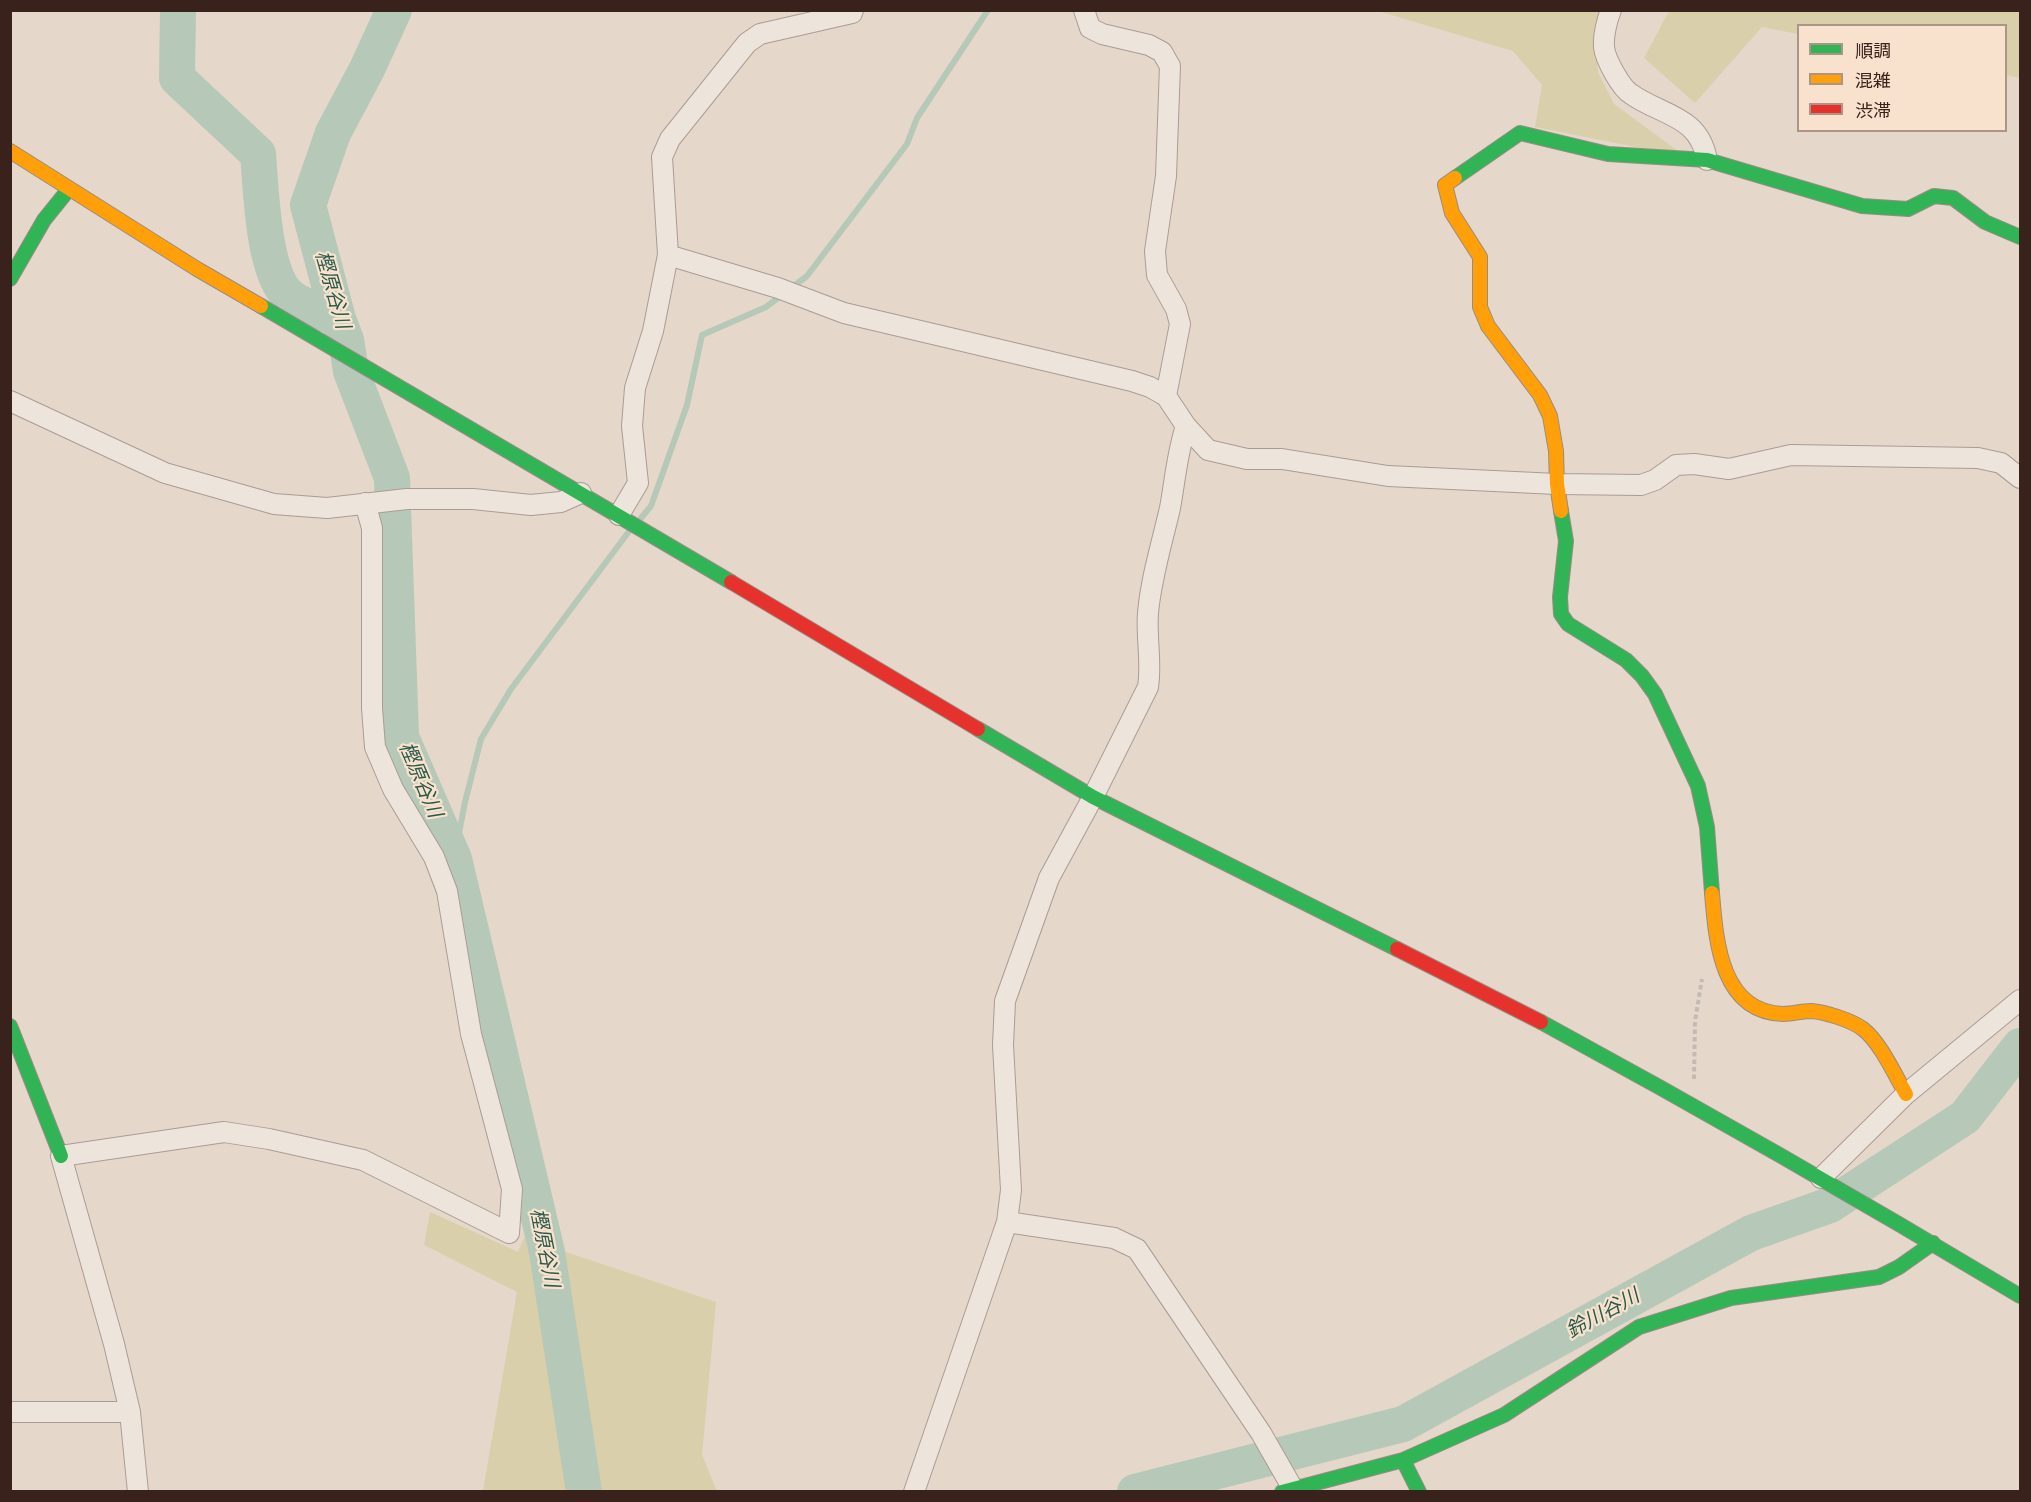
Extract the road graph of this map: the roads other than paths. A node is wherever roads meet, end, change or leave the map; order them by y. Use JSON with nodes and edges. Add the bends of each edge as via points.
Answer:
{"nodes":[{"id":1,"x":853,"y":10,"type":"edge"},
{"id":2,"x":1084,"y":10,"type":"edge"},
{"id":3,"x":1611,"y":10,"type":"edge"},
{"id":4,"x":10,"y":151,"type":"edge"},
{"id":5,"x":1707,"y":160,"type":"junction"},
{"id":6,"x":69,"y":189,"type":"junction"},
{"id":7,"x":2020,"y":237,"type":"edge"},
{"id":8,"x":668,"y":255,"type":"junction"},
{"id":9,"x":10,"y":279,"type":"edge"},
{"id":10,"x":1166,"y":396,"type":"junction"},
{"id":11,"x":10,"y":401,"type":"edge"},
{"id":12,"x":1186,"y":426,"type":"junction"},
{"id":13,"x":2020,"y":477,"type":"edge"},
{"id":14,"x":1557,"y":484,"type":"junction"},
{"id":15,"x":581,"y":493,"type":"junction"},
{"id":16,"x":370,"y":502,"type":"junction"},
{"id":17,"x":624,"y":518,"type":"junction"},
{"id":18,"x":1093,"y":797,"type":"junction"},
{"id":19,"x":2020,"y":1000,"type":"edge"},
{"id":20,"x":10,"y":1026,"type":"edge"},
{"id":21,"x":1906,"y":1094,"type":"junction"},
{"id":22,"x":61,"y":1156,"type":"junction"},
{"id":23,"x":1825,"y":1181,"type":"junction"},
{"id":24,"x":1007,"y":1222,"type":"junction"},
{"id":25,"x":1933,"y":1243,"type":"junction"},
{"id":26,"x":2020,"y":1296,"type":"edge"},
{"id":27,"x":10,"y":1412,"type":"edge"},
{"id":28,"x":129,"y":1413,"type":"junction"},
{"id":29,"x":1403,"y":1460,"type":"junction"},
{"id":30,"x":1287,"y":1485,"type":"edge"},
{"id":31,"x":138,"y":1491,"type":"edge"},
{"id":32,"x":914,"y":1491,"type":"edge"},
{"id":33,"x":1419,"y":1491,"type":"edge"}],
"edges":[{"from":1,"to":8,"type":"street","via":[[852,14],[760,34],[747,43],[670,139],[662,157]]},
{"from":2,"to":10,"type":"street","via":[[1090,28],[1149,45],[1162,52],[1170,66],[1166,176],[1155,251],[1157,275],[1180,324]]},
{"from":3,"to":5,"type":"street","via":[[1604,47],[1612,69],[1629,93],[1683,121],[1697,133]]},
{"from":4,"to":6,"type":"street"},
{"from":5,"to":7,"type":"street","via":[[1862,206],[1908,209],[1934,196],[1953,198],[1985,222]]},
{"from":5,"to":14,"type":"street","via":[[1608,154],[1520,133],[1445,185],[1452,213],[1480,257],[1480,307],[1488,326],[1540,395],[1550,416]]},
{"from":6,"to":9,"type":"street","via":[[44,220]]},
{"from":6,"to":15,"type":"street","via":[[197,269]]},
{"from":8,"to":10,"type":"street","via":[[844,313],[1132,381]]},
{"from":8,"to":17,"type":"street","via":[[653,331],[635,388],[632,426],[638,483]]},
{"from":10,"to":12,"type":"street"},
{"from":11,"to":16,"type":"street","via":[[165,473],[274,504],[327,508]]},
{"from":12,"to":14,"type":"street","via":[[1208,450],[1247,459],[1282,459],[1388,476]]},
{"from":12,"to":18,"type":"street","via":[[1178,449],[1175,483],[1152,585],[1148,687]]},
{"from":13,"to":14,"type":"street","via":[[2001,463],[1978,458],[1791,455],[1729,468],[1676,465],[1641,485]]},
{"from":14,"to":21,"type":"street","via":[[1566,541],[1561,614],[1568,624],[1626,660],[1642,676],[1655,694],[1698,786],[1707,827],[1715,932],[1726,973],[1738,994],[1754,1008],[1783,1014],[1811,1011],[1833,1015],[1863,1029]]},
{"from":15,"to":16,"type":"street","via":[[561,502],[531,505],[473,499]]},
{"from":15,"to":17,"type":"street"},
{"from":16,"to":22,"type":"street","via":[[375,747],[393,789],[434,858],[447,891],[471,1034],[512,1189],[509,1233],[363,1160],[269,1138],[224,1132]]},
{"from":17,"to":18,"type":"street"},
{"from":18,"to":23,"type":"street","via":[[1490,995]]},
{"from":18,"to":24,"type":"street","via":[[1048,878],[1005,1001],[1003,1045],[1011,1190]]},
{"from":19,"to":21,"type":"street"},
{"from":20,"to":22,"type":"street"},
{"from":21,"to":23,"type":"street"},
{"from":22,"to":28,"type":"street","via":[[114,1344]]},
{"from":23,"to":25,"type":"street"},
{"from":24,"to":30,"type":"street","via":[[1114,1238],[1137,1249],[1261,1433]]},
{"from":24,"to":32,"type":"street"},
{"from":25,"to":26,"type":"street"},
{"from":25,"to":29,"type":"street","via":[[1879,1277],[1731,1298],[1639,1327],[1504,1415]]},
{"from":27,"to":28,"type":"street"},
{"from":28,"to":31,"type":"street"},
{"from":29,"to":30,"type":"street"},
{"from":29,"to":33,"type":"street"}]}
